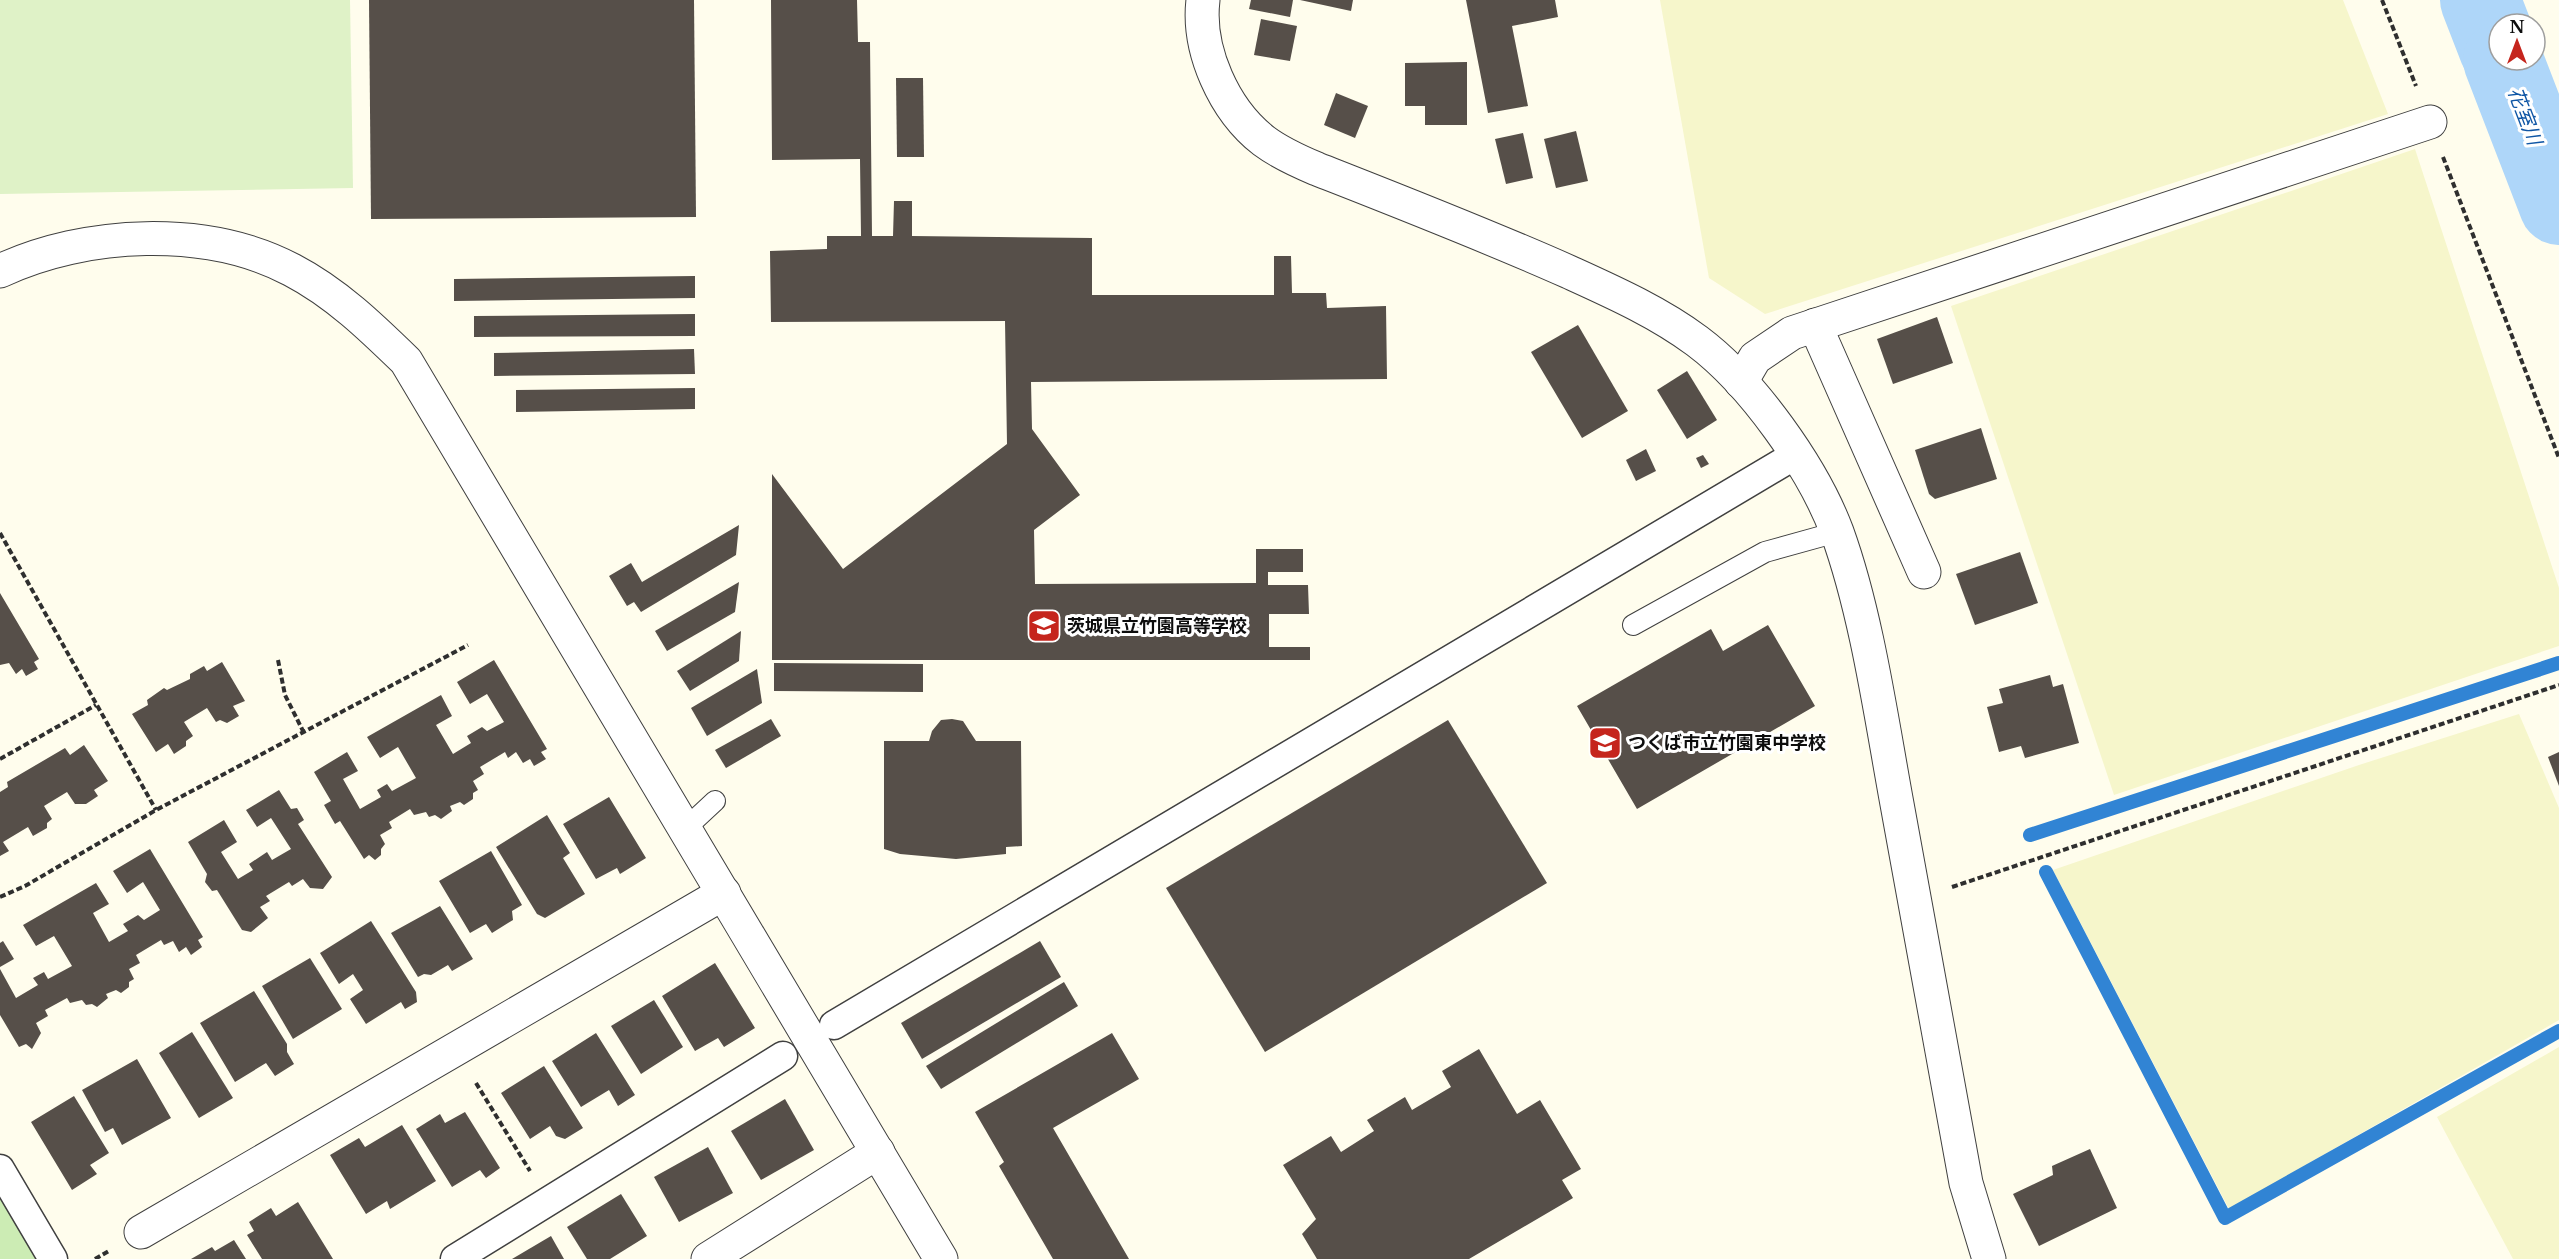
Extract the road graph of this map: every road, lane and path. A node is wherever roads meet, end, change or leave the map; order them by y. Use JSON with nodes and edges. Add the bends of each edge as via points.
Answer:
{"nodes":[{"id":1,"x":1203,"y":0,"type":"edge"},
{"id":2,"x":2382,"y":0,"type":"edge"},
{"id":3,"x":2430,"y":122,"type":"junction"},
{"id":4,"x":0,"y":271,"type":"edge"},
{"id":5,"x":1815,"y":325,"type":"junction"},
{"id":6,"x":1741,"y":382,"type":"junction"},
{"id":7,"x":1797,"y":454,"type":"junction"},
{"id":8,"x":2559,"y":458,"type":"edge"},
{"id":9,"x":1837,"y":532,"type":"junction"},
{"id":10,"x":0,"y":533,"type":"edge"},
{"id":11,"x":1924,"y":572,"type":"dead end"},
{"id":12,"x":1633,"y":625,"type":"dead end"},
{"id":13,"x":468,"y":645,"type":"dead end"},
{"id":14,"x":278,"y":660,"type":"dead end"},
{"id":15,"x":2559,"y":685,"type":"edge"},
{"id":16,"x":96,"y":705,"type":"junction"},
{"id":17,"x":304,"y":734,"type":"junction"},
{"id":18,"x":0,"y":759,"type":"edge"},
{"id":19,"x":716,"y":801,"type":"dead end"},
{"id":20,"x":156,"y":810,"type":"junction"},
{"id":21,"x":686,"y":828,"type":"junction"},
{"id":22,"x":724,"y":892,"type":"junction"},
{"id":23,"x":0,"y":897,"type":"edge"},
{"id":24,"x":1914,"y":899,"type":"junction"},
{"id":25,"x":834,"y":1025,"type":"dead end"},
{"id":26,"x":455,"y":1049,"type":"junction"},
{"id":27,"x":783,"y":1056,"type":"dead end"},
{"id":28,"x":878,"y":1152,"type":"junction"},
{"id":29,"x":0,"y":1169,"type":"edge"},
{"id":30,"x":549,"y":1201,"type":"junction"},
{"id":31,"x":141,"y":1232,"type":"dead end"},
{"id":32,"x":53,"y":1259,"type":"edge"},
{"id":33,"x":455,"y":1259,"type":"edge"},
{"id":34,"x":708,"y":1259,"type":"edge"},
{"id":35,"x":941,"y":1259,"type":"edge"},
{"id":36,"x":1989,"y":1259,"type":"edge"}],
"edges":[{"from":1,"to":6,"type":"street","via":[[1204,32],[1217,79],[1242,119],[1262,139],[1317,169],[1520,250],[1639,304],[1698,341]]},
{"from":2,"to":3,"type":"path"},
{"from":3,"to":5,"type":"street"},
{"from":3,"to":8,"type":"path"},
{"from":4,"to":21,"type":"street","via":[[78,245],[134,238],[191,241],[252,254],[291,269],[334,296],[406,361]]},
{"from":5,"to":6,"type":"street","via":[[1791,333],[1755,358]]},
{"from":5,"to":11,"type":"street"},
{"from":6,"to":7,"type":"street"},
{"from":7,"to":9,"type":"street"},
{"from":7,"to":25,"type":"street"},
{"from":9,"to":12,"type":"lane","via":[[1765,552]]},
{"from":9,"to":24,"type":"street","via":[[1879,704]]},
{"from":10,"to":16,"type":"path"},
{"from":13,"to":17,"type":"path"},
{"from":14,"to":17,"type":"path","via":[[285,695]]},
{"from":15,"to":24,"type":"path"},
{"from":16,"to":18,"type":"path"},
{"from":16,"to":20,"type":"path"},
{"from":17,"to":20,"type":"path"},
{"from":19,"to":21,"type":"lane"},
{"from":20,"to":23,"type":"path"},
{"from":21,"to":22,"type":"street"},
{"from":22,"to":26,"type":"street"},
{"from":22,"to":28,"type":"street"},
{"from":24,"to":36,"type":"street","via":[[1966,1183]]},
{"from":26,"to":30,"type":"path"},
{"from":26,"to":31,"type":"street"},
{"from":27,"to":30,"type":"street"},
{"from":28,"to":34,"type":"street"},
{"from":28,"to":35,"type":"street"},
{"from":29,"to":32,"type":"street"},
{"from":30,"to":33,"type":"street"}]}
